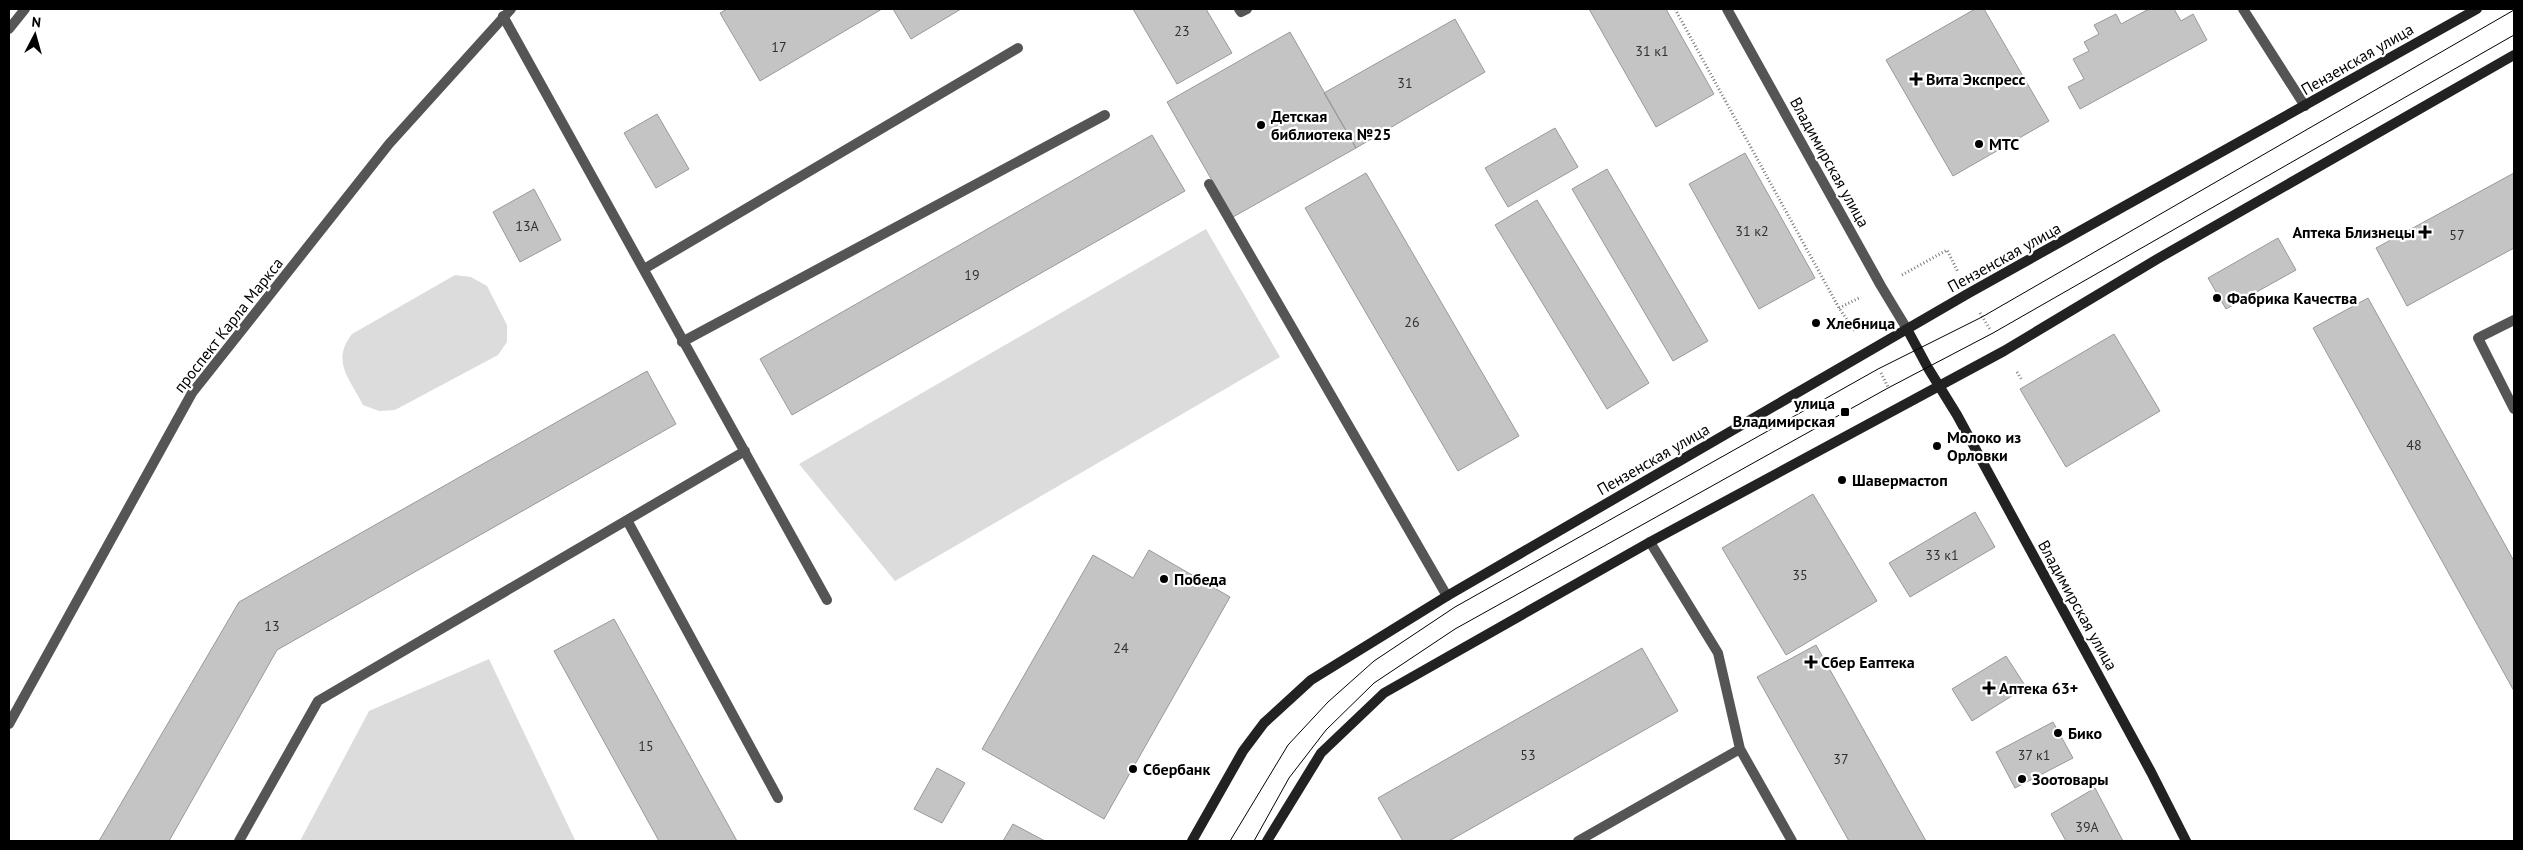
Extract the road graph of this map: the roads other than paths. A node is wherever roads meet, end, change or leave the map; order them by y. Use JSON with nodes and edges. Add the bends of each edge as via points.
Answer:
{"nodes":[{"id":1,"x":25,"y":9,"type":"edge"},
{"id":2,"x":511,"y":9,"type":"edge"},
{"id":3,"x":1239,"y":9,"type":"edge"},
{"id":4,"x":1247,"y":9,"type":"edge"},
{"id":5,"x":1727,"y":9,"type":"edge"},
{"id":6,"x":2243,"y":9,"type":"edge"},
{"id":7,"x":2477,"y":9,"type":"edge"},
{"id":8,"x":502,"y":16,"type":"junction"},
{"id":9,"x":9,"y":29,"type":"edge"},
{"id":10,"x":1018,"y":48,"type":"dead end"},
{"id":11,"x":2514,"y":55,"type":"edge"},
{"id":12,"x":2305,"y":106,"type":"junction"},
{"id":13,"x":1105,"y":115,"type":"dead end"},
{"id":14,"x":1209,"y":184,"type":"dead end"},
{"id":15,"x":644,"y":269,"type":"junction"},
{"id":16,"x":2514,"y":320,"type":"edge"},
{"id":17,"x":1907,"y":329,"type":"junction"},
{"id":18,"x":682,"y":342,"type":"junction"},
{"id":19,"x":1938,"y":386,"type":"junction"},
{"id":20,"x":2514,"y":409,"type":"edge"},
{"id":21,"x":745,"y":451,"type":"junction"},
{"id":22,"x":628,"y":522,"type":"junction"},
{"id":23,"x":1650,"y":542,"type":"junction"},
{"id":24,"x":1447,"y":596,"type":"junction"},
{"id":25,"x":827,"y":600,"type":"dead end"},
{"id":26,"x":9,"y":724,"type":"edge"},
{"id":27,"x":1740,"y":749,"type":"junction"},
{"id":28,"x":778,"y":798,"type":"dead end"},
{"id":29,"x":239,"y":841,"type":"edge"},
{"id":30,"x":1192,"y":841,"type":"edge"},
{"id":31,"x":1267,"y":841,"type":"edge"},
{"id":32,"x":1578,"y":841,"type":"edge"},
{"id":33,"x":1792,"y":841,"type":"edge"},
{"id":34,"x":2186,"y":841,"type":"edge"}],
"edges":[{"from":1,"to":9,"type":"street"},
{"from":2,"to":8,"type":"street","name":"проспект Карла Маркса"},
{"from":3,"to":4,"type":"street","via":[[1241,12]]},
{"from":5,"to":17,"type":"street","name":"Владимирская улица"},
{"from":6,"to":12,"type":"street"},
{"from":7,"to":12,"type":"main road","name":"Пензенская улица"},
{"from":8,"to":15,"type":"street"},
{"from":8,"to":26,"type":"street","name":"проспект Карла Маркса","via":[[389,144],[192,392]]},
{"from":10,"to":15,"type":"street"},
{"from":11,"to":19,"type":"main road","via":[[2159,258],[2004,351]]},
{"from":12,"to":17,"type":"main road","name":"Пензенская улица"},
{"from":13,"to":18,"type":"street"},
{"from":14,"to":24,"type":"street"},
{"from":15,"to":18,"type":"street"},
{"from":16,"to":20,"type":"street","via":[[2478,338]]},
{"from":17,"to":19,"type":"main road","name":"Владимирская улица"},
{"from":17,"to":24,"type":"main road","name":"Пензенская улица"},
{"from":18,"to":21,"type":"street"},
{"from":19,"to":23,"type":"main road"},
{"from":19,"to":34,"type":"main road","name":"Владимирская улица","via":[[1981,459]]},
{"from":21,"to":22,"type":"street"},
{"from":21,"to":25,"type":"street"},
{"from":22,"to":28,"type":"street"},
{"from":22,"to":29,"type":"street","via":[[318,701]]},
{"from":23,"to":27,"type":"street","via":[[1718,653]]},
{"from":23,"to":31,"type":"main road","via":[[1384,694],[1321,753]]},
{"from":24,"to":30,"type":"main road","name":"Пензенская улица","via":[[1311,680],[1288,699],[1243,751]]},
{"from":27,"to":32,"type":"street"},
{"from":27,"to":33,"type":"street"}]}
